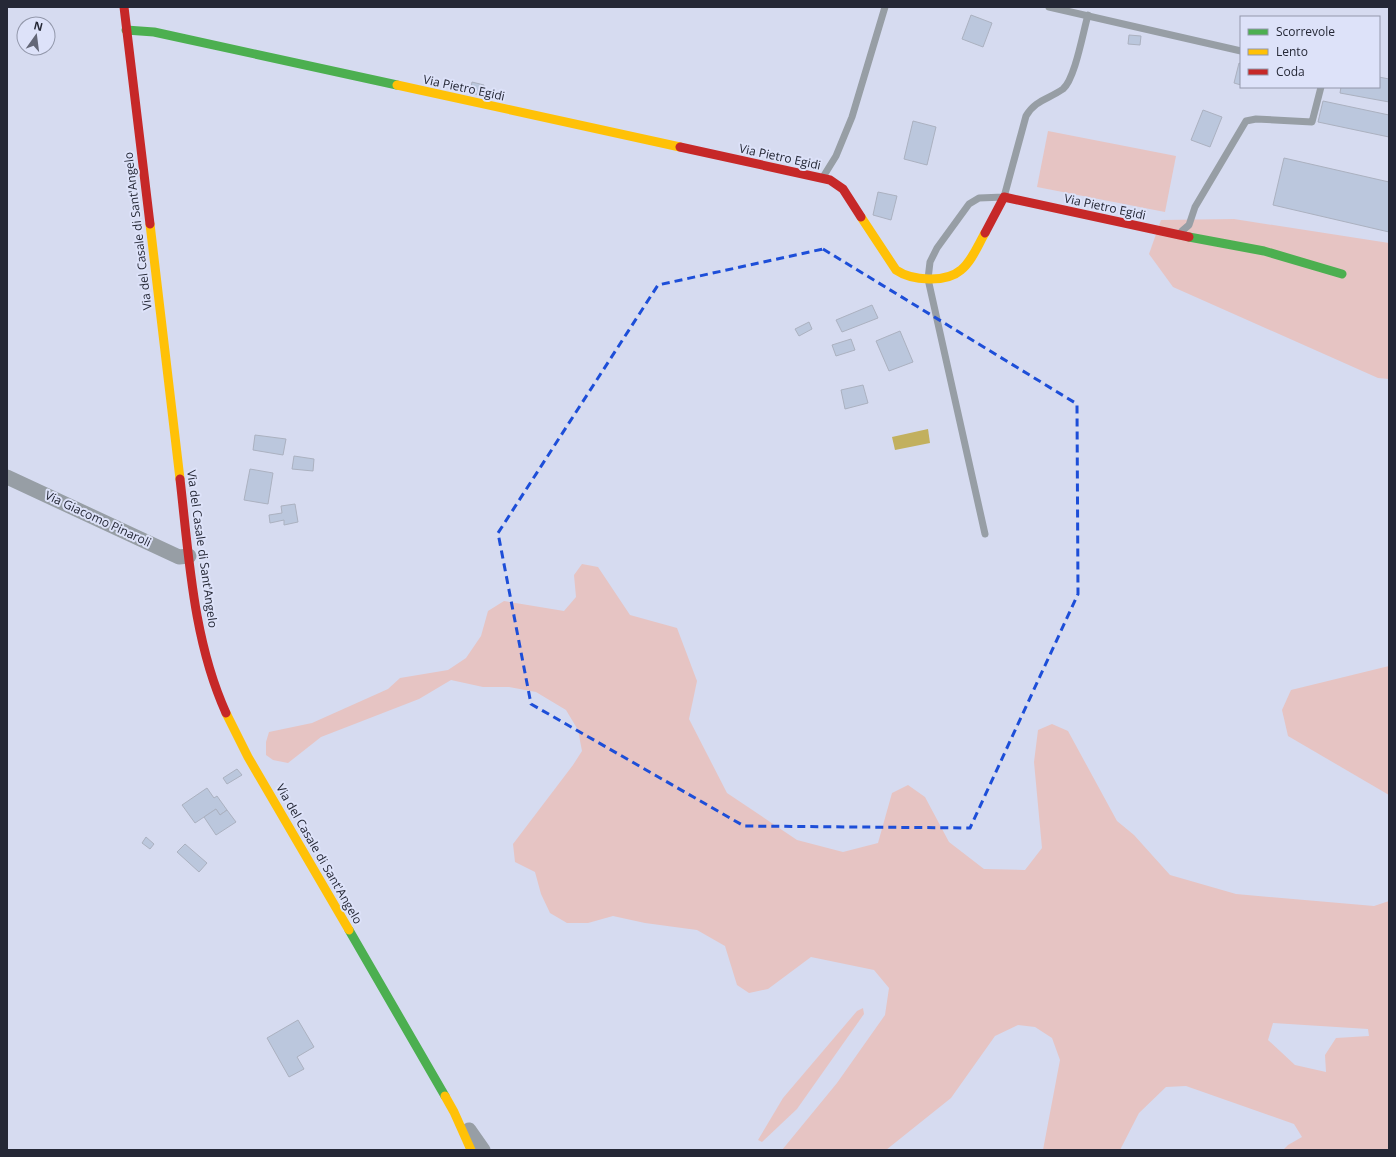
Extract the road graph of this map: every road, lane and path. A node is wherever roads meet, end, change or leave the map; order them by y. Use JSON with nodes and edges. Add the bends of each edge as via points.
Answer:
{"nodes":[{"id":1,"x":124,"y":7,"type":"edge"},
{"id":2,"x":885,"y":7,"type":"edge"},
{"id":3,"x":1049,"y":7,"type":"edge"},
{"id":4,"x":1088,"y":15,"type":"junction"},
{"id":5,"x":126,"y":30,"type":"junction"},
{"id":6,"x":1240,"y":51,"type":"edge"},
{"id":7,"x":1321,"y":88,"type":"edge"},
{"id":8,"x":822,"y":178,"type":"junction"},
{"id":9,"x":1004,"y":197,"type":"junction"},
{"id":10,"x":1177,"y":234,"type":"junction"},
{"id":11,"x":1342,"y":274,"type":"dead end"},
{"id":12,"x":928,"y":279,"type":"junction"},
{"id":13,"x":7,"y":477,"type":"edge"},
{"id":14,"x":986,"y":534,"type":"dead end"},
{"id":15,"x":189,"y":556,"type":"junction"},
{"id":16,"x":454,"y":1112,"type":"junction"},
{"id":17,"x":471,"y":1150,"type":"edge"},
{"id":18,"x":483,"y":1150,"type":"edge"}],
"edges":[{"from":1,"to":5,"type":"street","name":"Via del Casale di Sant'Angelo"},
{"from":2,"to":8,"type":"lane","via":[[852,117],[836,156]]},
{"from":3,"to":4,"type":"lane"},
{"from":4,"to":6,"type":"lane"},
{"from":4,"to":9,"type":"lane","via":[[1070,80],[1064,88],[1030,108],[1026,116]]},
{"from":5,"to":8,"type":"street","name":"Via Pietro Egidi","via":[[154,32]]},
{"from":5,"to":15,"type":"street","name":"Via del Casale di Sant'Angelo"},
{"from":7,"to":10,"type":"lane","via":[[1312,122],[1256,119],[1246,121],[1196,207],[1189,225]]},
{"from":8,"to":12,"type":"street","name":"Via Pietro Egidi","via":[[836,183],[843,189],[896,270],[911,278]]},
{"from":9,"to":10,"type":"street","name":"Via Pietro Egidi"},
{"from":9,"to":12,"type":"street","name":"Via Pietro Egidi","via":[[986,233],[961,270],[947,276]]},
{"from":9,"to":12,"type":"lane","via":[[979,198],[969,204],[937,248],[930,262]]},
{"from":10,"to":11,"type":"street","name":"Via Pietro Egidi","via":[[1264,250]]},
{"from":12,"to":14,"type":"lane"},
{"from":13,"to":15,"type":"street","name":"Via Giacomo Pinaroli","via":[[179,557]]},
{"from":15,"to":16,"type":"street","name":"Via del Casale di Sant'Angelo","via":[[202,641],[217,692],[233,728]]},
{"from":16,"to":17,"type":"street","name":"Via del Casale di Sant'Angelo"},
{"from":16,"to":18,"type":"street"}]}
